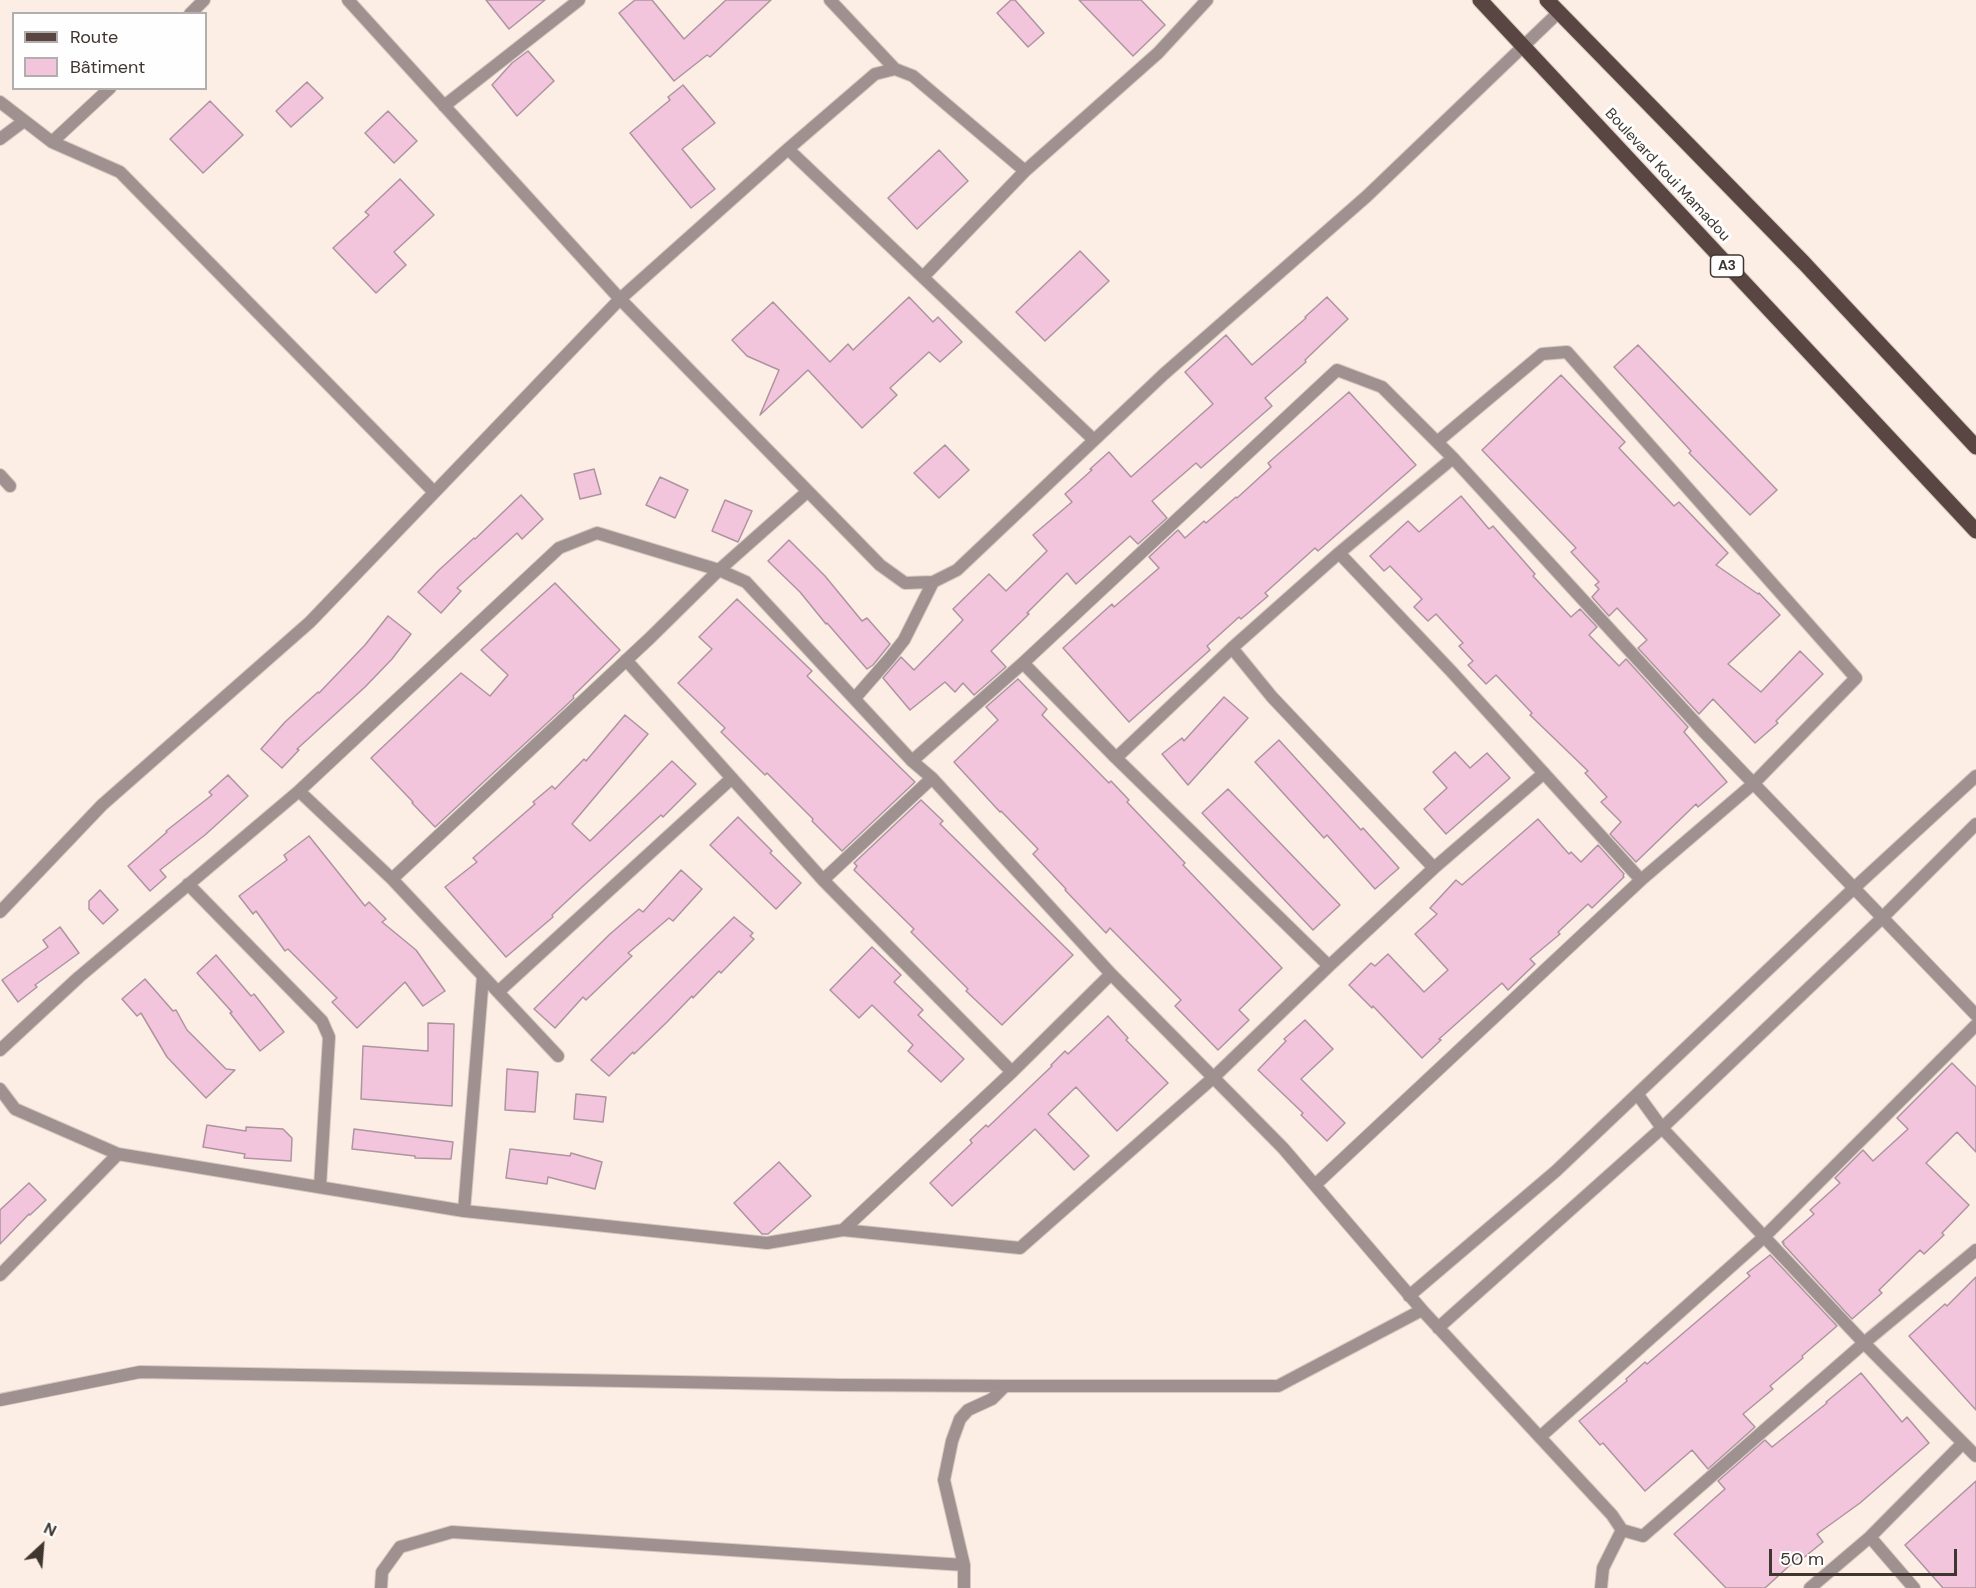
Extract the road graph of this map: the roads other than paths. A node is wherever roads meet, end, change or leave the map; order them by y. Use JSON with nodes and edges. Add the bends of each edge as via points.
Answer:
{"nodes":[{"id":1,"x":204,"y":0,"type":"edge"},
{"id":2,"x":348,"y":0,"type":"edge"},
{"id":3,"x":579,"y":0,"type":"edge"},
{"id":4,"x":831,"y":0,"type":"edge"},
{"id":5,"x":1207,"y":0,"type":"edge"},
{"id":6,"x":1480,"y":0,"type":"edge"},
{"id":7,"x":1547,"y":0,"type":"edge"},
{"id":8,"x":192,"y":12,"type":"edge"},
{"id":9,"x":1559,"y":12,"type":"junction"},
{"id":10,"x":1522,"y":47,"type":"junction"},
{"id":11,"x":896,"y":69,"type":"junction"},
{"id":12,"x":108,"y":90,"type":"edge"},
{"id":13,"x":0,"y":102,"type":"edge"},
{"id":14,"x":444,"y":106,"type":"junction"},
{"id":15,"x":24,"y":121,"type":"junction"},
{"id":16,"x":0,"y":138,"type":"edge"},
{"id":17,"x":52,"y":142,"type":"junction"},
{"id":18,"x":788,"y":149,"type":"junction"},
{"id":19,"x":1025,"y":171,"type":"junction"},
{"id":20,"x":923,"y":277,"type":"junction"},
{"id":21,"x":620,"y":299,"type":"junction"},
{"id":22,"x":1094,"y":440,"type":"junction"},
{"id":23,"x":1437,"y":442,"type":"junction"},
{"id":24,"x":1976,"y":447,"type":"edge"},
{"id":25,"x":1453,"y":458,"type":"junction"},
{"id":26,"x":0,"y":475,"type":"edge"},
{"id":27,"x":10,"y":486,"type":"dead end"},
{"id":28,"x":434,"y":492,"type":"junction"},
{"id":29,"x":807,"y":492,"type":"junction"},
{"id":30,"x":1976,"y":531,"type":"edge"},
{"id":31,"x":1339,"y":553,"type":"junction"},
{"id":32,"x":719,"y":570,"type":"junction"},
{"id":33,"x":933,"y":582,"type":"junction"},
{"id":34,"x":1232,"y":648,"type":"junction"},
{"id":35,"x":626,"y":660,"type":"junction"},
{"id":36,"x":1023,"y":663,"type":"junction"},
{"id":37,"x":855,"y":698,"type":"junction"},
{"id":38,"x":1116,"y":758,"type":"junction"},
{"id":39,"x":912,"y":761,"type":"junction"},
{"id":40,"x":1544,"y":774,"type":"junction"},
{"id":41,"x":1976,"y":776,"type":"edge"},
{"id":42,"x":732,"y":778,"type":"junction"},
{"id":43,"x":932,"y":778,"type":"junction"},
{"id":44,"x":1753,"y":784,"type":"junction"},
{"id":45,"x":299,"y":791,"type":"junction"},
{"id":46,"x":1976,"y":824,"type":"edge"},
{"id":47,"x":1434,"y":868,"type":"junction"},
{"id":48,"x":392,"y":879,"type":"junction"},
{"id":49,"x":823,"y":880,"type":"junction"},
{"id":50,"x":1641,"y":880,"type":"junction"},
{"id":51,"x":188,"y":884,"type":"junction"},
{"id":52,"x":1853,"y":889,"type":"junction"},
{"id":53,"x":1,"y":907,"type":"edge"},
{"id":54,"x":1881,"y":918,"type":"junction"},
{"id":55,"x":1329,"y":966,"type":"junction"},
{"id":56,"x":1111,"y":974,"type":"junction"},
{"id":57,"x":483,"y":976,"type":"junction"},
{"id":58,"x":498,"y":992,"type":"junction"},
{"id":59,"x":1976,"y":1015,"type":"edge"},
{"id":60,"x":1976,"y":1025,"type":"edge"},
{"id":61,"x":0,"y":1050,"type":"edge"},
{"id":62,"x":558,"y":1056,"type":"dead end"},
{"id":63,"x":1012,"y":1072,"type":"junction"},
{"id":64,"x":1214,"y":1077,"type":"junction"},
{"id":65,"x":0,"y":1089,"type":"edge"},
{"id":66,"x":1638,"y":1095,"type":"junction"},
{"id":67,"x":1662,"y":1128,"type":"junction"},
{"id":68,"x":118,"y":1155,"type":"junction"},
{"id":69,"x":1315,"y":1185,"type":"junction"},
{"id":70,"x":320,"y":1187,"type":"junction"},
{"id":71,"x":465,"y":1211,"type":"junction"},
{"id":72,"x":843,"y":1230,"type":"junction"},
{"id":73,"x":1764,"y":1237,"type":"junction"},
{"id":74,"x":1976,"y":1250,"type":"edge"},
{"id":75,"x":0,"y":1275,"type":"edge"},
{"id":76,"x":1410,"y":1296,"type":"junction"},
{"id":77,"x":1422,"y":1310,"type":"junction"},
{"id":78,"x":1438,"y":1328,"type":"junction"},
{"id":79,"x":1863,"y":1343,"type":"junction"},
{"id":80,"x":1005,"y":1386,"type":"junction"},
{"id":81,"x":0,"y":1400,"type":"edge"},
{"id":82,"x":1540,"y":1437,"type":"junction"},
{"id":83,"x":1964,"y":1443,"type":"junction"},
{"id":84,"x":1976,"y":1456,"type":"edge"},
{"id":85,"x":1622,"y":1530,"type":"junction"},
{"id":86,"x":1870,"y":1537,"type":"junction"},
{"id":87,"x":964,"y":1565,"type":"junction"},
{"id":88,"x":381,"y":1588,"type":"edge"},
{"id":89,"x":964,"y":1588,"type":"edge"},
{"id":90,"x":1601,"y":1588,"type":"edge"},
{"id":91,"x":1810,"y":1588,"type":"edge"},
{"id":92,"x":1914,"y":1588,"type":"edge"}],
"edges":[{"from":1,"to":8,"type":"street"},
{"from":2,"to":14,"type":"street"},
{"from":3,"to":14,"type":"street"},
{"from":4,"to":11,"type":"street"},
{"from":5,"to":19,"type":"street","via":[[1158,53]]},
{"from":6,"to":10,"type":"main road","name":"Boulevard Koui Mamadou","number":"A3"},
{"from":7,"to":9,"type":"main road"},
{"from":9,"to":10,"type":"street"},
{"from":9,"to":24,"type":"main road","via":[[1804,263]]},
{"from":10,"to":22,"type":"street","via":[[1367,196]]},
{"from":10,"to":30,"type":"main road","name":"Boulevard Koui Mamadou","number":"A3"},
{"from":11,"to":18,"type":"street","via":[[875,74]]},
{"from":11,"to":19,"type":"street","via":[[913,76]]},
{"from":12,"to":17,"type":"street"},
{"from":13,"to":15,"type":"street"},
{"from":14,"to":21,"type":"street"},
{"from":15,"to":16,"type":"street"},
{"from":15,"to":17,"type":"street"},
{"from":17,"to":28,"type":"street","via":[[120,172]]},
{"from":18,"to":20,"type":"street"},
{"from":18,"to":21,"type":"street"},
{"from":19,"to":20,"type":"street"},
{"from":20,"to":22,"type":"street"},
{"from":21,"to":28,"type":"street"},
{"from":21,"to":29,"type":"street"},
{"from":22,"to":33,"type":"street","via":[[957,570]]},
{"from":23,"to":25,"type":"street"},
{"from":23,"to":36,"type":"street","via":[[1382,387],[1337,370]]},
{"from":23,"to":44,"type":"street","via":[[1542,354],[1567,352],[1594,381],[1856,678]]},
{"from":25,"to":31,"type":"street"},
{"from":25,"to":44,"type":"street"},
{"from":26,"to":27,"type":"street"},
{"from":28,"to":53,"type":"street","via":[[310,622],[102,805]]},
{"from":29,"to":32,"type":"street"},
{"from":29,"to":33,"type":"street","via":[[880,565],[905,583]]},
{"from":31,"to":34,"type":"street"},
{"from":31,"to":40,"type":"street"},
{"from":32,"to":35,"type":"street"},
{"from":32,"to":37,"type":"street","via":[[746,582]]},
{"from":32,"to":45,"type":"street","via":[[597,533],[559,548]]},
{"from":33,"to":37,"type":"street","via":[[904,640]]},
{"from":34,"to":38,"type":"street"},
{"from":34,"to":47,"type":"street","via":[[1272,697]]},
{"from":35,"to":42,"type":"street"},
{"from":35,"to":48,"type":"street"},
{"from":36,"to":38,"type":"street"},
{"from":36,"to":39,"type":"street"},
{"from":37,"to":39,"type":"street"},
{"from":38,"to":55,"type":"street"},
{"from":39,"to":43,"type":"street"},
{"from":40,"to":47,"type":"street"},
{"from":40,"to":50,"type":"street"},
{"from":41,"to":52,"type":"street"},
{"from":42,"to":49,"type":"street"},
{"from":42,"to":58,"type":"street"},
{"from":43,"to":49,"type":"street"},
{"from":43,"to":56,"type":"street"},
{"from":44,"to":50,"type":"street"},
{"from":44,"to":52,"type":"street"},
{"from":45,"to":48,"type":"street"},
{"from":45,"to":51,"type":"street"},
{"from":46,"to":54,"type":"street"},
{"from":47,"to":55,"type":"street"},
{"from":48,"to":57,"type":"street"},
{"from":49,"to":63,"type":"street"},
{"from":50,"to":69,"type":"street"},
{"from":51,"to":61,"type":"street"},
{"from":51,"to":70,"type":"street","via":[[322,1021],[328,1038]]},
{"from":52,"to":54,"type":"street"},
{"from":52,"to":66,"type":"street"},
{"from":54,"to":59,"type":"street"},
{"from":54,"to":67,"type":"street"},
{"from":55,"to":64,"type":"street"},
{"from":56,"to":63,"type":"street"},
{"from":56,"to":64,"type":"street"},
{"from":57,"to":58,"type":"street"},
{"from":57,"to":71,"type":"street"},
{"from":58,"to":62,"type":"street"},
{"from":60,"to":73,"type":"street"},
{"from":63,"to":72,"type":"street"},
{"from":64,"to":69,"type":"street"},
{"from":64,"to":72,"type":"street","via":[[1020,1248]]},
{"from":65,"to":68,"type":"street","via":[[15,1108]]},
{"from":66,"to":67,"type":"street"},
{"from":66,"to":76,"type":"street"},
{"from":67,"to":73,"type":"street"},
{"from":67,"to":78,"type":"street"},
{"from":68,"to":70,"type":"street"},
{"from":68,"to":75,"type":"street"},
{"from":69,"to":76,"type":"street"},
{"from":70,"to":71,"type":"street"},
{"from":71,"to":72,"type":"street","via":[[767,1243]]},
{"from":73,"to":79,"type":"street"},
{"from":73,"to":82,"type":"street"},
{"from":74,"to":79,"type":"street"},
{"from":76,"to":77,"type":"street"},
{"from":77,"to":78,"type":"street"},
{"from":77,"to":80,"type":"street","via":[[1278,1386]]},
{"from":78,"to":82,"type":"street"},
{"from":79,"to":83,"type":"street"},
{"from":79,"to":85,"type":"street","via":[[1643,1536]]},
{"from":80,"to":81,"type":"street","via":[[140,1372]]},
{"from":80,"to":87,"type":"street","via":[[992,1399],[968,1410],[960,1419],[952,1442],[944,1480]]},
{"from":82,"to":85,"type":"street"},
{"from":83,"to":84,"type":"street"},
{"from":83,"to":86,"type":"street"},
{"from":85,"to":90,"type":"street","via":[[1603,1568]]},
{"from":86,"to":91,"type":"street"},
{"from":86,"to":92,"type":"street"},
{"from":87,"to":88,"type":"street","via":[[452,1532],[400,1547],[382,1572]]},
{"from":87,"to":89,"type":"street"}]}
